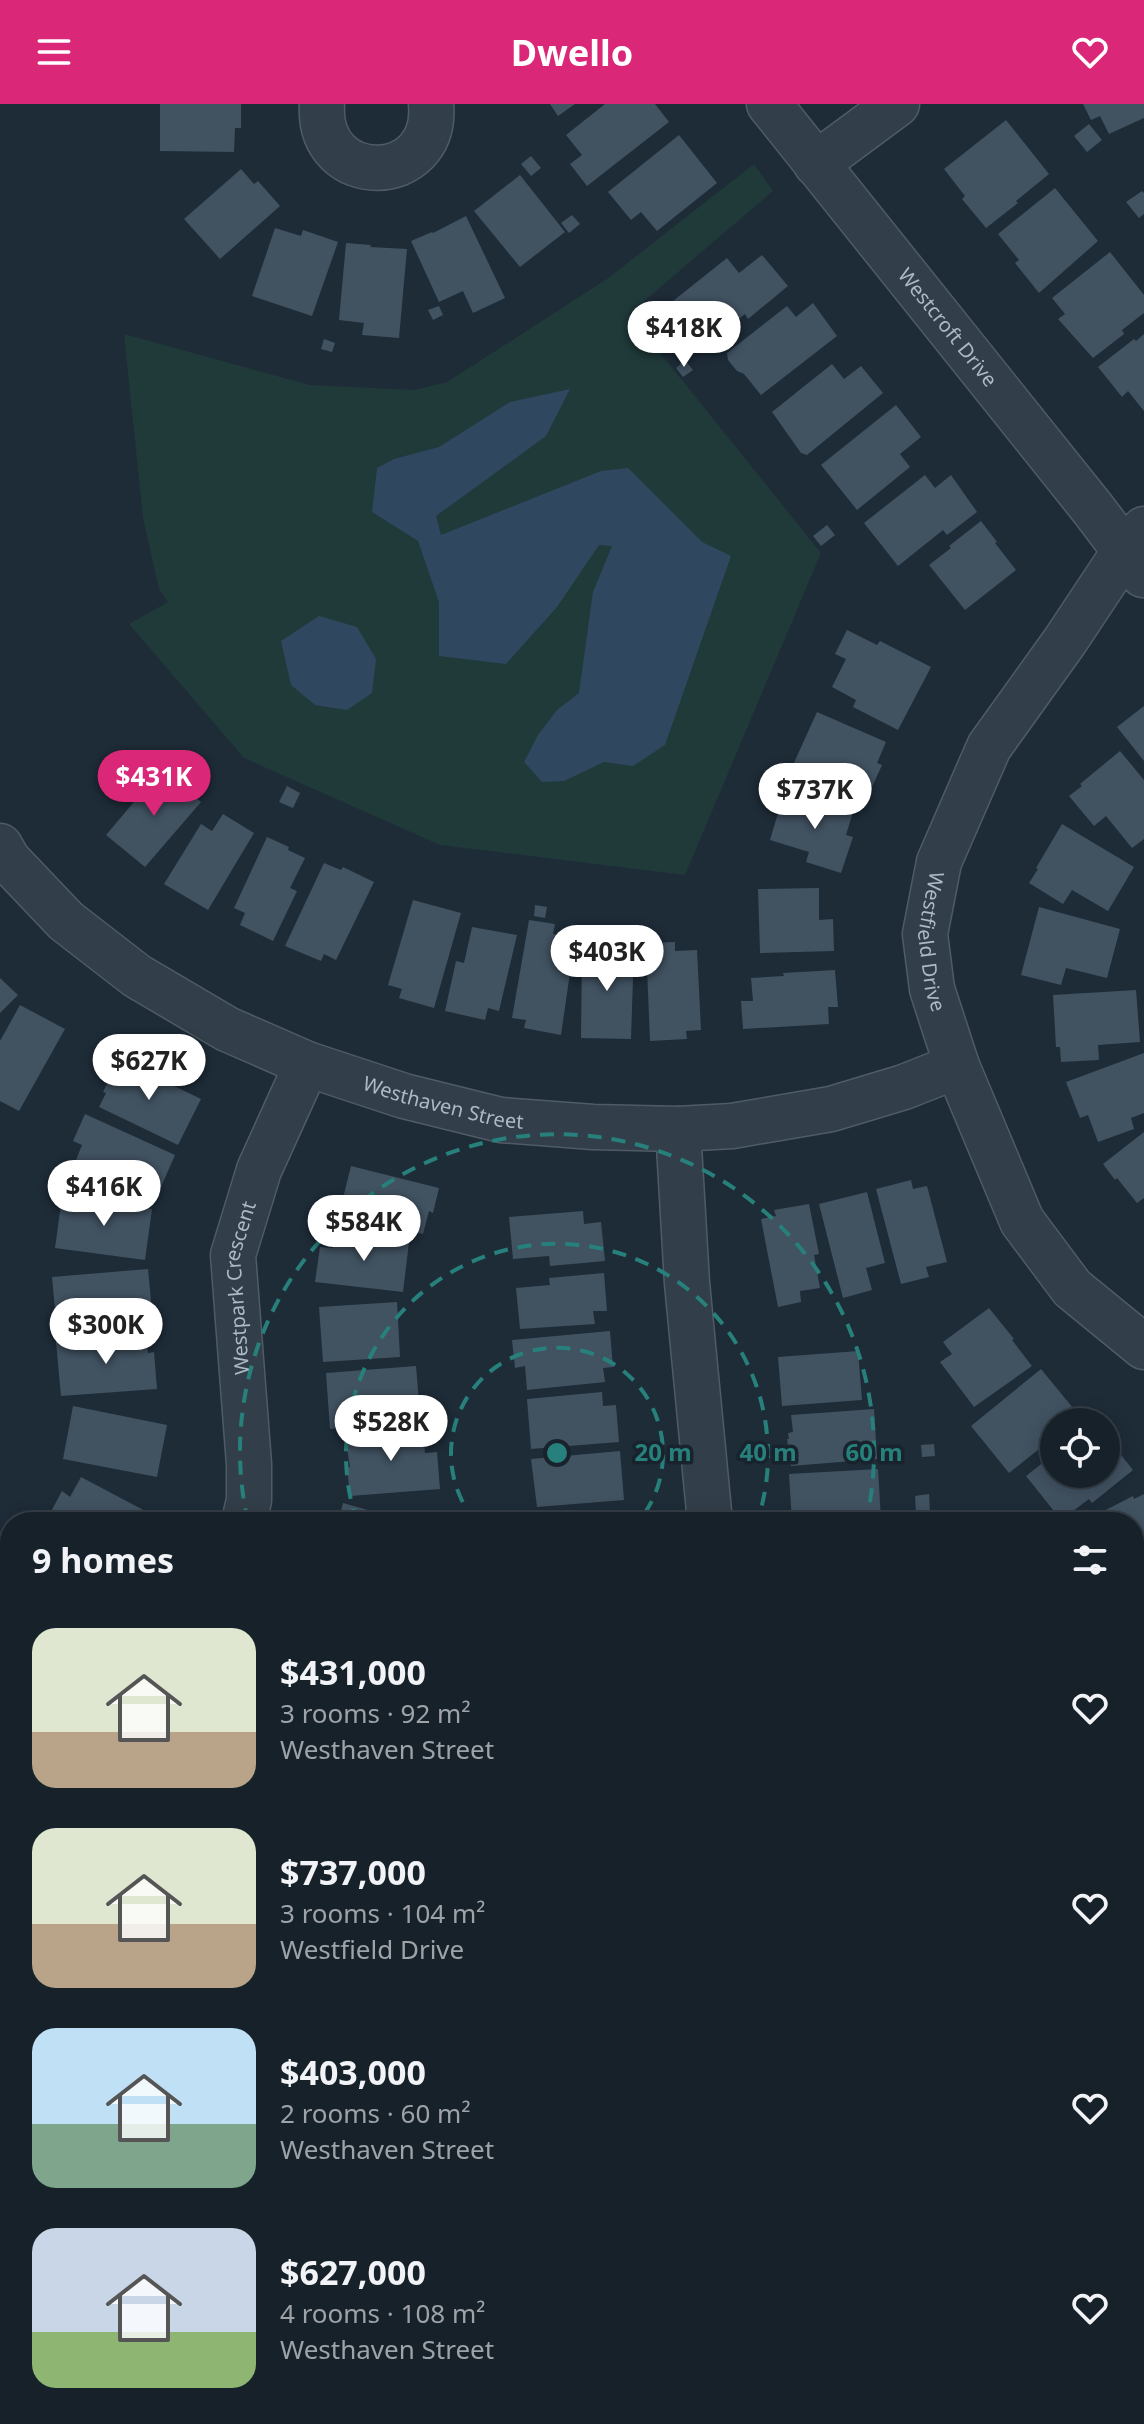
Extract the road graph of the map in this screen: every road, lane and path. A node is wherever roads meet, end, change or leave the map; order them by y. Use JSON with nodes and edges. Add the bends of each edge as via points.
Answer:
{"nodes":[{"id":1,"x":322,"y":104,"type":"edge"},
{"id":2,"x":431,"y":104,"type":"edge"},
{"id":3,"x":769,"y":104,"type":"edge"},
{"id":4,"x":897,"y":104,"type":"edge"},
{"id":5,"x":816,"y":164,"type":"junction"},
{"id":6,"x":1137,"y":553,"type":"edge"},
{"id":7,"x":0,"y":846,"type":"edge"},
{"id":8,"x":307,"y":1064,"type":"junction"},
{"id":9,"x":957,"y":1066,"type":"junction"},
{"id":10,"x":678,"y":1129,"type":"junction"},
{"id":11,"x":1144,"y":1347,"type":"edge"},
{"id":12,"x":246,"y":1512,"type":"edge"},
{"id":13,"x":709,"y":1512,"type":"edge"}],
"edges":[{"from":1,"to":2,"type":"street","via":[[327,140],[349,162],[373,169],[406,161],[420,148],[433,118]]},
{"from":3,"to":5,"type":"street","name":"Westcroft Drive"},
{"from":4,"to":5,"type":"street"},
{"from":5,"to":6,"type":"street","name":"Westcroft Drive","via":[[1084,497]]},
{"from":6,"to":9,"type":"street","name":"Westfield Drive","via":[[989,747],[939,862],[925,934],[932,989]]},
{"from":7,"to":8,"type":"street","name":"Westhaven Street","via":[[66,921],[137,976],[227,1029]]},
{"from":8,"to":10,"type":"street","name":"Westhaven Street","via":[[501,1120]]},
{"from":8,"to":12,"type":"street","name":"Westpark Crescent","via":[[259,1170],[233,1255],[249,1464]]},
{"from":9,"to":10,"type":"street","name":"Westhaven Street","via":[[831,1109],[732,1126]]},
{"from":9,"to":11,"type":"street","name":"Westfield Drive","via":[[1022,1221],[1072,1288]]},
{"from":10,"to":13,"type":"street"}]}
